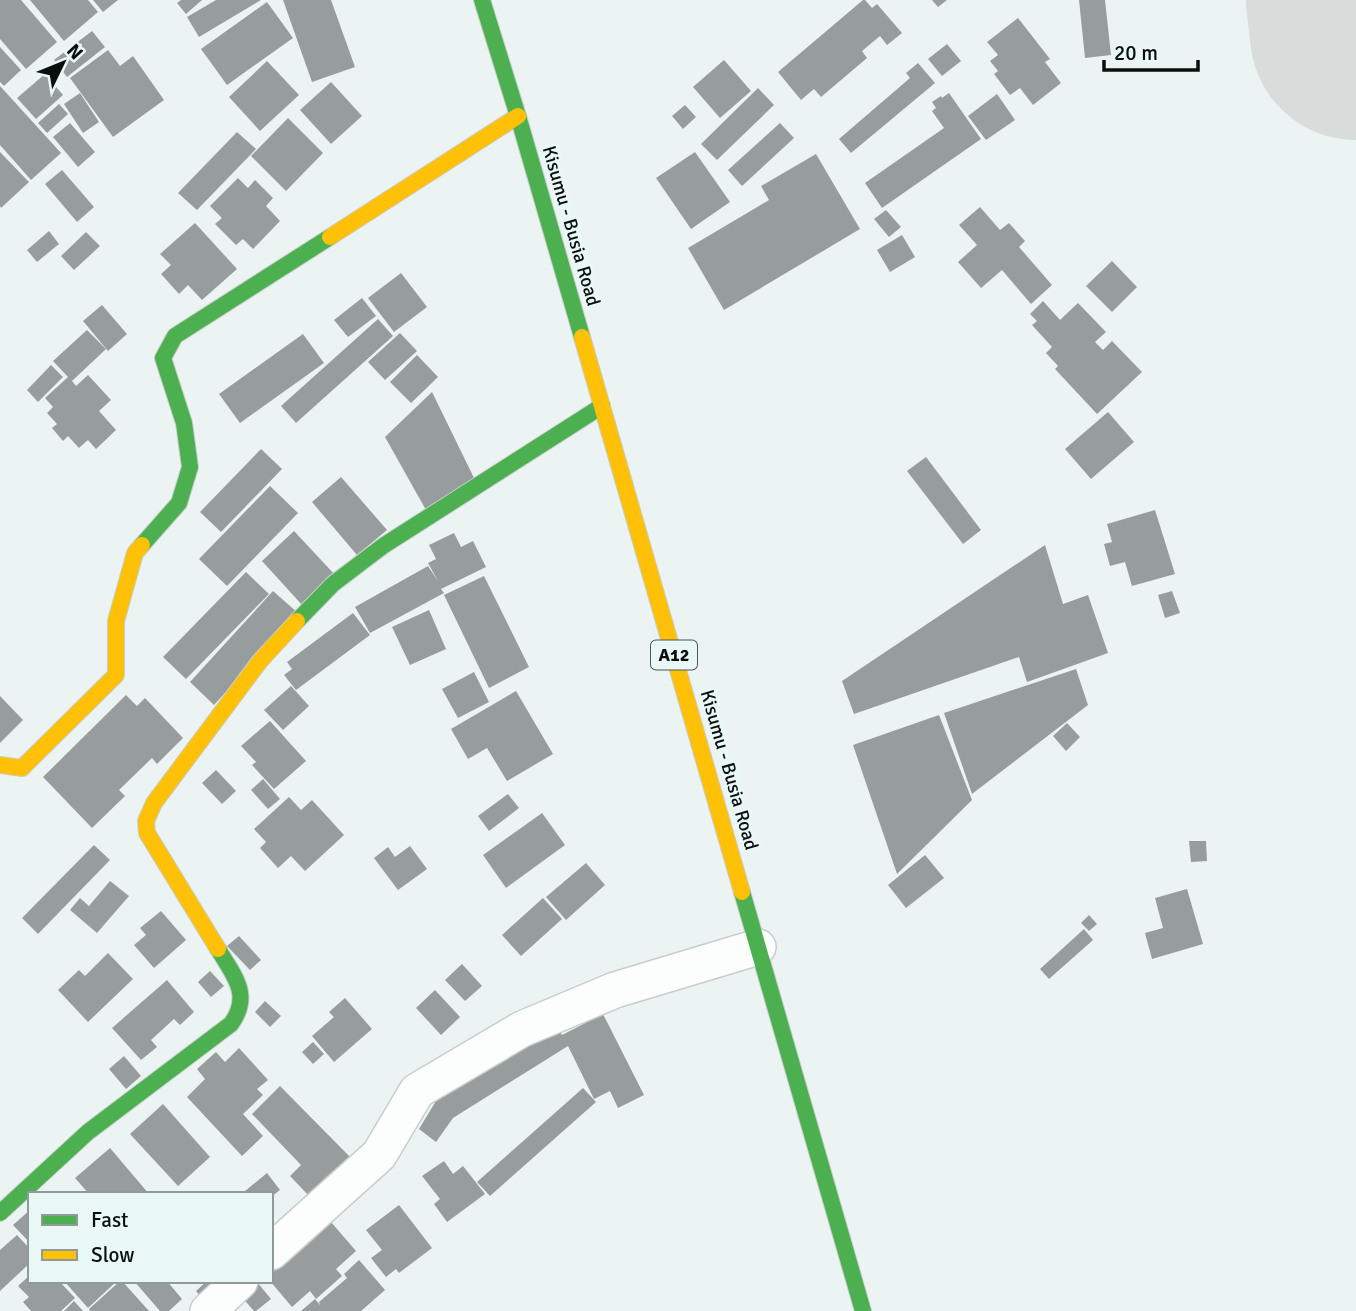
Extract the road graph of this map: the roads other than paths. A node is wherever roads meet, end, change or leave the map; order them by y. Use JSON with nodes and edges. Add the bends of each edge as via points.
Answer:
{"nodes":[{"id":1,"x":482,"y":0,"type":"edge"},
{"id":2,"x":518,"y":116,"type":"junction"},
{"id":3,"x":602,"y":406,"type":"junction"},
{"id":4,"x":0,"y":765,"type":"edge"},
{"id":5,"x":758,"y":947,"type":"junction"},
{"id":6,"x":0,"y":1213,"type":"edge"},
{"id":7,"x":273,"y":1250,"type":"edge"},
{"id":8,"x":238,"y":1283,"type":"edge"},
{"id":9,"x":208,"y":1311,"type":"edge"},
{"id":10,"x":863,"y":1311,"type":"edge"}],
"edges":[{"from":1,"to":2,"type":"main road","name":"Kisumu - Busia Road","number":"A12"},
{"from":2,"to":3,"type":"main road","name":"Kisumu - Busia Road","number":"A12"},
{"from":2,"to":4,"type":"main road","via":[[175,336],[163,358],[184,423],[191,467],[179,503],[135,554],[116,621],[116,676],[22,768]]},
{"from":3,"to":5,"type":"main road","name":"Kisumu - Busia Road","number":"A12"},
{"from":3,"to":6,"type":"main road","via":[[383,546],[333,584],[261,661],[154,803],[146,821],[147,833],[236,979],[241,1011],[231,1024],[88,1132]]},
{"from":5,"to":7,"type":"street","via":[[615,990],[533,1024],[416,1091],[379,1154]]},
{"from":5,"to":10,"type":"main road","name":"Kisumu - Busia Road","number":"A12"},
{"from":8,"to":9,"type":"street"}]}
